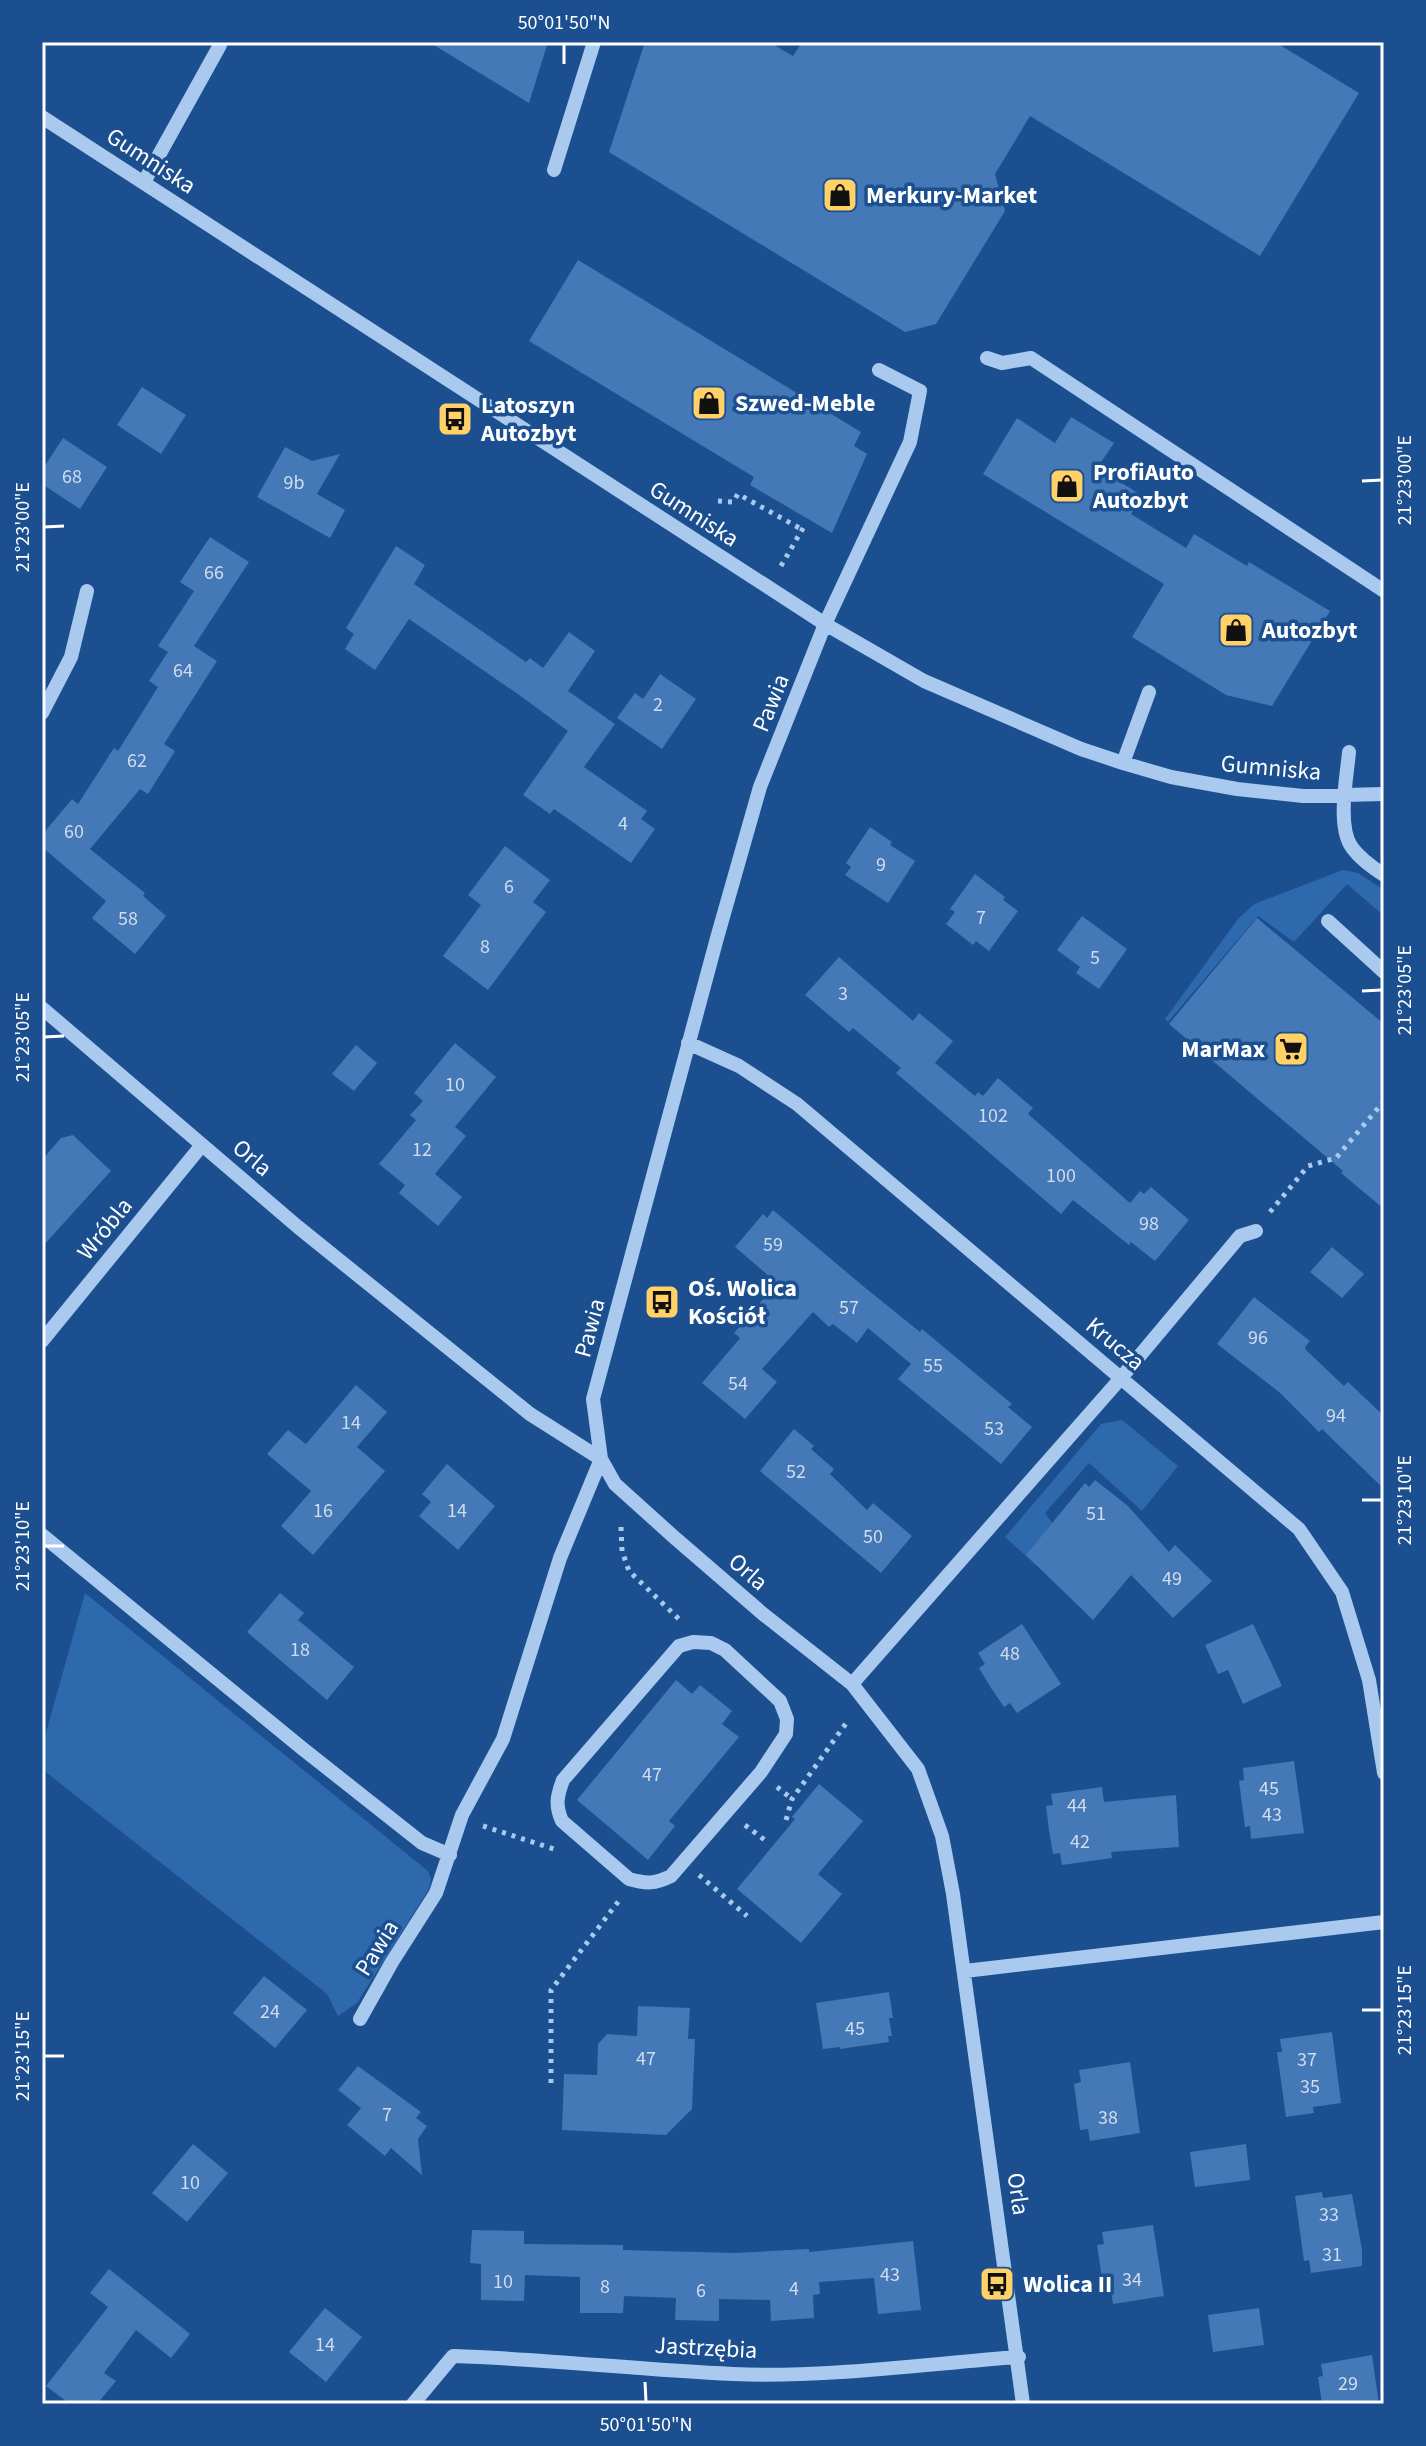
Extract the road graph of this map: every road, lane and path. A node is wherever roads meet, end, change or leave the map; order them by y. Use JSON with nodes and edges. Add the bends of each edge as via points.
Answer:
{"nodes":[{"id":1,"x":594,"y":42,"type":"edge"},
{"id":2,"x":220,"y":45,"type":"dead end"},
{"id":3,"x":42,"y":117,"type":"edge"},
{"id":4,"x":554,"y":170,"type":"dead end"},
{"id":5,"x":144,"y":182,"type":"junction"},
{"id":6,"x":987,"y":358,"type":"dead end"},
{"id":7,"x":879,"y":370,"type":"dead end"},
{"id":8,"x":718,"y":501,"type":"dead end"},
{"id":9,"x":806,"y":523,"type":"dead end"},
{"id":10,"x":803,"y":530,"type":"junction"},
{"id":11,"x":780,"y":567,"type":"dead end"},
{"id":12,"x":87,"y":591,"type":"dead end"},
{"id":13,"x":1384,"y":591,"type":"edge"},
{"id":14,"x":825,"y":624,"type":"junction"},
{"id":15,"x":1149,"y":692,"type":"dead end"},
{"id":16,"x":42,"y":713,"type":"edge"},
{"id":17,"x":1349,"y":752,"type":"dead end"},
{"id":18,"x":1123,"y":763,"type":"junction"},
{"id":19,"x":1384,"y":794,"type":"edge"},
{"id":20,"x":1345,"y":796,"type":"junction"},
{"id":21,"x":1384,"y":875,"type":"edge"},
{"id":22,"x":1328,"y":921,"type":"dead end"},
{"id":23,"x":1384,"y":972,"type":"edge"},
{"id":24,"x":42,"y":1008,"type":"edge"},
{"id":25,"x":688,"y":1043,"type":"junction"},
{"id":26,"x":1384,"y":1101,"type":"edge"},
{"id":27,"x":202,"y":1145,"type":"junction"},
{"id":28,"x":1256,"y":1231,"type":"joint"},
{"id":29,"x":42,"y":1341,"type":"edge"},
{"id":30,"x":1121,"y":1378,"type":"junction"},
{"id":31,"x":601,"y":1459,"type":"junction"},
{"id":32,"x":621,"y":1527,"type":"dead end"},
{"id":33,"x":42,"y":1535,"type":"edge"},
{"id":34,"x":693,"y":1642,"type":"junction"},
{"id":35,"x":852,"y":1684,"type":"junction"},
{"id":36,"x":847,"y":1722,"type":"dead end"},
{"id":37,"x":1384,"y":1773,"type":"edge"},
{"id":38,"x":462,"y":1815,"type":"junction"},
{"id":39,"x":786,"y":1820,"type":"dead end"},
{"id":40,"x":586,"y":1842,"type":"junction"},
{"id":41,"x":450,"y":1855,"type":"junction"},
{"id":42,"x":683,"y":1862,"type":"junction"},
{"id":43,"x":629,"y":1879,"type":"junction"},
{"id":44,"x":747,"y":1916,"type":"dead end"},
{"id":45,"x":1384,"y":1922,"type":"edge"},
{"id":46,"x":965,"y":1971,"type":"junction"},
{"id":47,"x":360,"y":2019,"type":"dead end"},
{"id":48,"x":551,"y":2083,"type":"dead end"},
{"id":49,"x":1019,"y":2357,"type":"junction"},
{"id":50,"x":413,"y":2404,"type":"edge"},
{"id":51,"x":1023,"y":2404,"type":"edge"}],
"edges":[{"from":1,"to":4,"type":"street"},
{"from":2,"to":5,"type":"street"},
{"from":3,"to":5,"type":"street","name":"Gumniska"},
{"from":5,"to":14,"type":"street","name":"Gumniska"},
{"from":6,"to":13,"type":"street","via":[[1002,363],[1031,358]]},
{"from":7,"to":14,"type":"street","name":"Pawia","via":[[920,391],[910,442]]},
{"from":8,"to":10,"type":"path","via":[[733,502],[738,494]]},
{"from":9,"to":10,"type":"path"},
{"from":10,"to":11,"type":"path"},
{"from":12,"to":16,"type":"street","via":[[71,657]]},
{"from":14,"to":18,"type":"street","name":"Gumniska","via":[[924,681]]},
{"from":14,"to":25,"type":"street","name":"Pawia","via":[[760,787]]},
{"from":15,"to":18,"type":"street"},
{"from":17,"to":20,"type":"street"},
{"from":18,"to":20,"type":"street","name":"Gumniska","via":[[1237,789]]},
{"from":19,"to":20,"type":"street","name":"Gumniska"},
{"from":20,"to":21,"type":"street","via":[[1347,838]]},
{"from":22,"to":23,"type":"street"},
{"from":24,"to":27,"type":"street","name":"Orla"},
{"from":25,"to":30,"type":"street","name":"Krucza","via":[[739,1066],[797,1104]]},
{"from":25,"to":31,"type":"street","name":"Pawia","via":[[593,1399]]},
{"from":26,"to":28,"type":"path","via":[[1336,1158],[1308,1166]]},
{"from":27,"to":29,"type":"street","name":"Wróbla"},
{"from":27,"to":31,"type":"street","name":"Orla","via":[[530,1414]]},
{"from":28,"to":30,"type":"street","via":[[1240,1236]]},
{"from":30,"to":35,"type":"street"},
{"from":30,"to":37,"type":"street","name":"Krucza","via":[[1299,1529],[1342,1592],[1369,1680]]},
{"from":31,"to":35,"type":"street","name":"Orla","via":[[615,1484],[675,1538]]},
{"from":31,"to":38,"type":"street","name":"Pawia","via":[[560,1558],[503,1739]]},
{"from":32,"to":34,"type":"path","via":[[629,1571],[684,1623]]},
{"from":33,"to":41,"type":"street","via":[[422,1843]]},
{"from":34,"to":40,"type":"street","via":[[679,1646],[563,1780],[556,1808],[562,1821]]},
{"from":34,"to":42,"type":"street","via":[[725,1650],[780,1701],[787,1719],[786,1734],[775,1753]]},
{"from":35,"to":46,"type":"street","name":"Orla","via":[[918,1769],[931,1802],[942,1836]]},
{"from":36,"to":39,"type":"path","via":[[792,1799]]},
{"from":38,"to":40,"type":"path","via":[[492,1831],[570,1854]]},
{"from":38,"to":41,"type":"street","name":"Pawia"},
{"from":40,"to":43,"type":"street"},
{"from":41,"to":47,"type":"street","name":"Pawia","via":[[436,1893]]},
{"from":42,"to":43,"type":"street","via":[[657,1883]]},
{"from":42,"to":44,"type":"path"},
{"from":43,"to":48,"type":"path","via":[[621,1899],[551,1990]]},
{"from":45,"to":46,"type":"street"},
{"from":46,"to":49,"type":"street","name":"Orla"},
{"from":49,"to":50,"type":"street","name":"Jastrzębia","via":[[735,2374],[453,2356]]},
{"from":49,"to":51,"type":"street","name":"Orla"}]}
